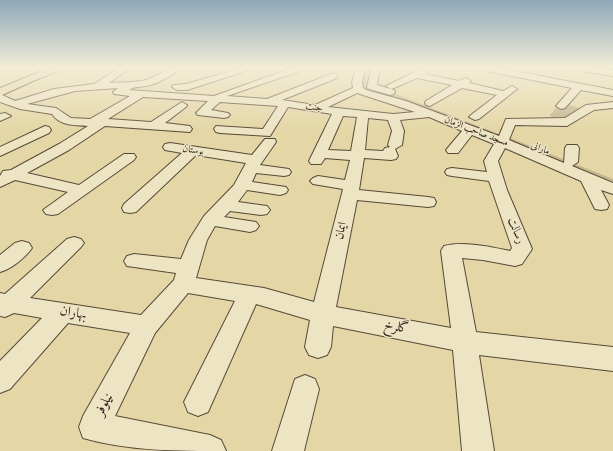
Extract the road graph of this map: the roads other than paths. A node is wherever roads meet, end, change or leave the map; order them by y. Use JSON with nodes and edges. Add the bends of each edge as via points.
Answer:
{"nodes":[{"id":1,"x":87,"y":88,"type":"edge"},
{"id":2,"x":125,"y":88,"type":"edge"},
{"id":3,"x":176,"y":88,"type":"edge"},
{"id":4,"x":242,"y":88,"type":"edge"},
{"id":5,"x":298,"y":88,"type":"edge"},
{"id":6,"x":354,"y":88,"type":"edge"},
{"id":7,"x":359,"y":88,"type":"edge"},
{"id":8,"x":376,"y":88,"type":"edge"},
{"id":9,"x":455,"y":88,"type":"edge"},
{"id":10,"x":479,"y":88,"type":"edge"},
{"id":11,"x":514,"y":88,"type":"edge"},
{"id":12,"x":577,"y":88,"type":"edge"},
{"id":13,"x":593,"y":88,"type":"edge"},
{"id":14,"x":600,"y":88,"type":"edge"},
{"id":15,"x":613,"y":90,"type":"edge"},
{"id":16,"x":613,"y":93,"type":"edge"},
{"id":17,"x":140,"y":94,"type":"junction"},
{"id":18,"x":506,"y":94,"type":"junction"},
{"id":19,"x":167,"y":95,"type":"junction"},
{"id":20,"x":74,"y":96,"type":"dead end"},
{"id":21,"x":0,"y":97,"type":"edge"},
{"id":22,"x":215,"y":98,"type":"junction"},
{"id":23,"x":269,"y":102,"type":"junction"},
{"id":24,"x":399,"y":102,"type":"junction"},
{"id":25,"x":14,"y":104,"type":"junction"},
{"id":26,"x":285,"y":104,"type":"junction"},
{"id":27,"x":613,"y":105,"type":"edge"},
{"id":28,"x":182,"y":106,"type":"dead end"},
{"id":29,"x":561,"y":106,"type":"dead end"},
{"id":30,"x":597,"y":106,"type":"junction"},
{"id":31,"x":317,"y":108,"type":"junction"},
{"id":32,"x":429,"y":108,"type":"junction"},
{"id":33,"x":48,"y":109,"type":"junction"},
{"id":34,"x":339,"y":112,"type":"junction"},
{"id":35,"x":224,"y":115,"type":"dead end"},
{"id":36,"x":370,"y":115,"type":"junction"},
{"id":37,"x":393,"y":117,"type":"junction"},
{"id":38,"x":475,"y":117,"type":"dead end"},
{"id":39,"x":613,"y":118,"type":"edge"},
{"id":40,"x":537,"y":121,"type":"junction"},
{"id":41,"x":96,"y":123,"type":"junction"},
{"id":42,"x":554,"y":123,"type":"junction"},
{"id":43,"x":154,"y":126,"type":"junction"},
{"id":44,"x":220,"y":129,"type":"dead end"},
{"id":45,"x":45,"y":130,"type":"dead end"},
{"id":46,"x":469,"y":130,"type":"junction"},
{"id":47,"x":541,"y":135,"type":"dead end"},
{"id":48,"x":568,"y":135,"type":"dead end"},
{"id":49,"x":503,"y":139,"type":"junction"},
{"id":50,"x":270,"y":142,"type":"dead end"},
{"id":51,"x":192,"y":151,"type":"junction"},
{"id":52,"x":0,"y":152,"type":"edge"},
{"id":53,"x":358,"y":154,"type":"junction"},
{"id":54,"x":129,"y":157,"type":"dead end"},
{"id":55,"x":253,"y":164,"type":"junction"},
{"id":56,"x":284,"y":172,"type":"dead end"},
{"id":57,"x":4,"y":176,"type":"edge"},
{"id":58,"x":495,"y":177,"type":"junction"},
{"id":59,"x":587,"y":177,"type":"junction"},
{"id":60,"x":613,"y":179,"type":"edge"},
{"id":61,"x":318,"y":181,"type":"dead end"},
{"id":62,"x":242,"y":184,"type":"junction"},
{"id":63,"x":613,"y":189,"type":"edge"},
{"id":64,"x":82,"y":190,"type":"junction"},
{"id":65,"x":280,"y":190,"type":"dead end"},
{"id":66,"x":351,"y":190,"type":"junction"},
{"id":67,"x":428,"y":202,"type":"dead end"},
{"id":68,"x":226,"y":205,"type":"junction"},
{"id":69,"x":601,"y":205,"type":"dead end"},
{"id":70,"x":130,"y":208,"type":"dead end"},
{"id":71,"x":52,"y":210,"type":"dead end"},
{"id":72,"x":261,"y":210,"type":"dead end"},
{"id":73,"x":210,"y":220,"type":"junction"},
{"id":74,"x":250,"y":226,"type":"dead end"},
{"id":75,"x":74,"y":243,"type":"dead end"},
{"id":76,"x":22,"y":248,"type":"dead end"},
{"id":77,"x":134,"y":261,"type":"dead end"},
{"id":78,"x":0,"y":265,"type":"edge"},
{"id":79,"x":185,"y":276,"type":"junction"},
{"id":80,"x":249,"y":294,"type":"junction"},
{"id":81,"x":3,"y":306,"type":"edge"},
{"id":82,"x":64,"y":312,"type":"junction"},
{"id":83,"x":323,"y":314,"type":"junction"},
{"id":84,"x":146,"y":326,"type":"junction"},
{"id":85,"x":466,"y":342,"type":"junction"},
{"id":86,"x":318,"y":347,"type":"dead end"},
{"id":87,"x":613,"y":359,"type":"edge"},
{"id":88,"x":0,"y":380,"type":"edge"},
{"id":89,"x":305,"y":389,"type":"dead end"},
{"id":90,"x":198,"y":402,"type":"dead end"},
{"id":91,"x":210,"y":451,"type":"edge"},
{"id":92,"x":288,"y":451,"type":"edge"},
{"id":93,"x":478,"y":451,"type":"edge"}],
"edges":[{"from":1,"to":25,"type":"street","via":[[54,92]]},
{"from":2,"to":17,"type":"street","name":"جنت","via":[[118,92]]},
{"from":3,"to":19,"type":"street"},
{"from":4,"to":22,"type":"street"},
{"from":5,"to":23,"type":"street"},
{"from":6,"to":31,"type":"street"},
{"from":7,"to":24,"type":"street","name":"مسجد صاحب الزمان","via":[[362,92]]},
{"from":8,"to":49,"type":"street","name":"مارانی","via":[[399,95]]},
{"from":9,"to":32,"type":"street"},
{"from":10,"to":18,"type":"street"},
{"from":11,"to":18,"type":"street"},
{"from":12,"to":29,"type":"street"},
{"from":13,"to":16,"type":"street"},
{"from":14,"to":15,"type":"street"},
{"from":17,"to":19,"type":"street","name":"جنت"},
{"from":17,"to":41,"type":"street"},
{"from":18,"to":38,"type":"street"},
{"from":19,"to":22,"type":"street","name":"جنت"},
{"from":20,"to":33,"type":"street"},
{"from":21,"to":25,"type":"street"},
{"from":22,"to":23,"type":"street","name":"جنت"},
{"from":22,"to":35,"type":"street","via":[[202,113]]},
{"from":23,"to":26,"type":"street","name":"جنت"},
{"from":24,"to":32,"type":"street","name":"مسجد صاحب الزمان"},
{"from":24,"to":36,"type":"street"},
{"from":25,"to":33,"type":"street"},
{"from":26,"to":31,"type":"street","name":"جنت"},
{"from":26,"to":44,"type":"street","via":[[266,133]]},
{"from":27,"to":30,"type":"street"},
{"from":28,"to":43,"type":"street"},
{"from":30,"to":39,"type":"street"},
{"from":30,"to":42,"type":"street","via":[[584,110],[575,119]]},
{"from":31,"to":34,"type":"street","name":"جنت"},
{"from":32,"to":37,"type":"street","name":"جنت"},
{"from":32,"to":46,"type":"street","name":"مسجد صاحب الزمان"},
{"from":33,"to":41,"type":"street","via":[[56,111],[60,117],[69,121]]},
{"from":34,"to":36,"type":"street","name":"جنت"},
{"from":34,"to":53,"type":"street","via":[[317,157]]},
{"from":36,"to":37,"type":"street","name":"جنت"},
{"from":36,"to":53,"type":"street","name":"ایمان"},
{"from":37,"to":53,"type":"street","via":[[398,131],[391,156]]},
{"from":40,"to":42,"type":"street"},
{"from":40,"to":47,"type":"street"},
{"from":40,"to":49,"type":"street","name":"رسالت","via":[[510,120]]},
{"from":41,"to":43,"type":"street","name":"بوستان"},
{"from":41,"to":57,"type":"street","via":[[64,147]]},
{"from":42,"to":48,"type":"street"},
{"from":43,"to":51,"type":"street","name":"بوستان","via":[[186,129],[170,148]]},
{"from":45,"to":52,"type":"street"},
{"from":46,"to":49,"type":"street","name":"مسجد صاحب الزمان"},
{"from":46,"to":58,"type":"street","via":[[451,168]]},
{"from":49,"to":58,"type":"street","name":"رسالت","via":[[491,161]]},
{"from":49,"to":59,"type":"street","name":"مسجد صاحب الزمان"},
{"from":49,"to":60,"type":"street","name":"مارانی","via":[[572,155]]},
{"from":50,"to":55,"type":"street","name":"نیلوفر"},
{"from":51,"to":55,"type":"street","name":"بوستان"},
{"from":51,"to":70,"type":"street"},
{"from":53,"to":66,"type":"street","name":"ایمان"},
{"from":54,"to":64,"type":"street"},
{"from":55,"to":56,"type":"street","name":"بوستان"},
{"from":55,"to":62,"type":"street","name":"نیلوفر"},
{"from":57,"to":64,"type":"street"},
{"from":58,"to":85,"type":"street","name":"رسالت","via":[[522,249],[515,259],[451,251]]},
{"from":59,"to":63,"type":"street","name":"مسجد صاحب الزمان"},
{"from":59,"to":69,"type":"street"},
{"from":61,"to":66,"type":"street"},
{"from":62,"to":65,"type":"street"},
{"from":62,"to":68,"type":"street","name":"نیلوفر"},
{"from":64,"to":71,"type":"street"},
{"from":66,"to":67,"type":"street"},
{"from":66,"to":83,"type":"street","name":"ایمان"},
{"from":68,"to":72,"type":"street"},
{"from":68,"to":73,"type":"street","name":"نیلوفر"},
{"from":73,"to":74,"type":"street"},
{"from":73,"to":79,"type":"street","name":"نیلوفر","via":[[198,240]]},
{"from":75,"to":81,"type":"street"},
{"from":76,"to":78,"type":"street"},
{"from":77,"to":79,"type":"street","name":"گلرخ"},
{"from":79,"to":80,"type":"street","name":"گلرخ"},
{"from":79,"to":84,"type":"street","name":"نیلوفر"},
{"from":80,"to":83,"type":"street","name":"گلرخ"},
{"from":80,"to":90,"type":"street"},
{"from":81,"to":82,"type":"street","name":"بهاران"},
{"from":82,"to":84,"type":"street","name":"بهاران"},
{"from":82,"to":88,"type":"street"},
{"from":83,"to":85,"type":"street","name":"گلرخ"},
{"from":83,"to":86,"type":"street","name":"ایمان"},
{"from":84,"to":91,"type":"street","name":"نیلوفر","via":[[94,427]]},
{"from":85,"to":87,"type":"street","name":"گلرخ"},
{"from":85,"to":93,"type":"street"},
{"from":89,"to":92,"type":"street"}]}
